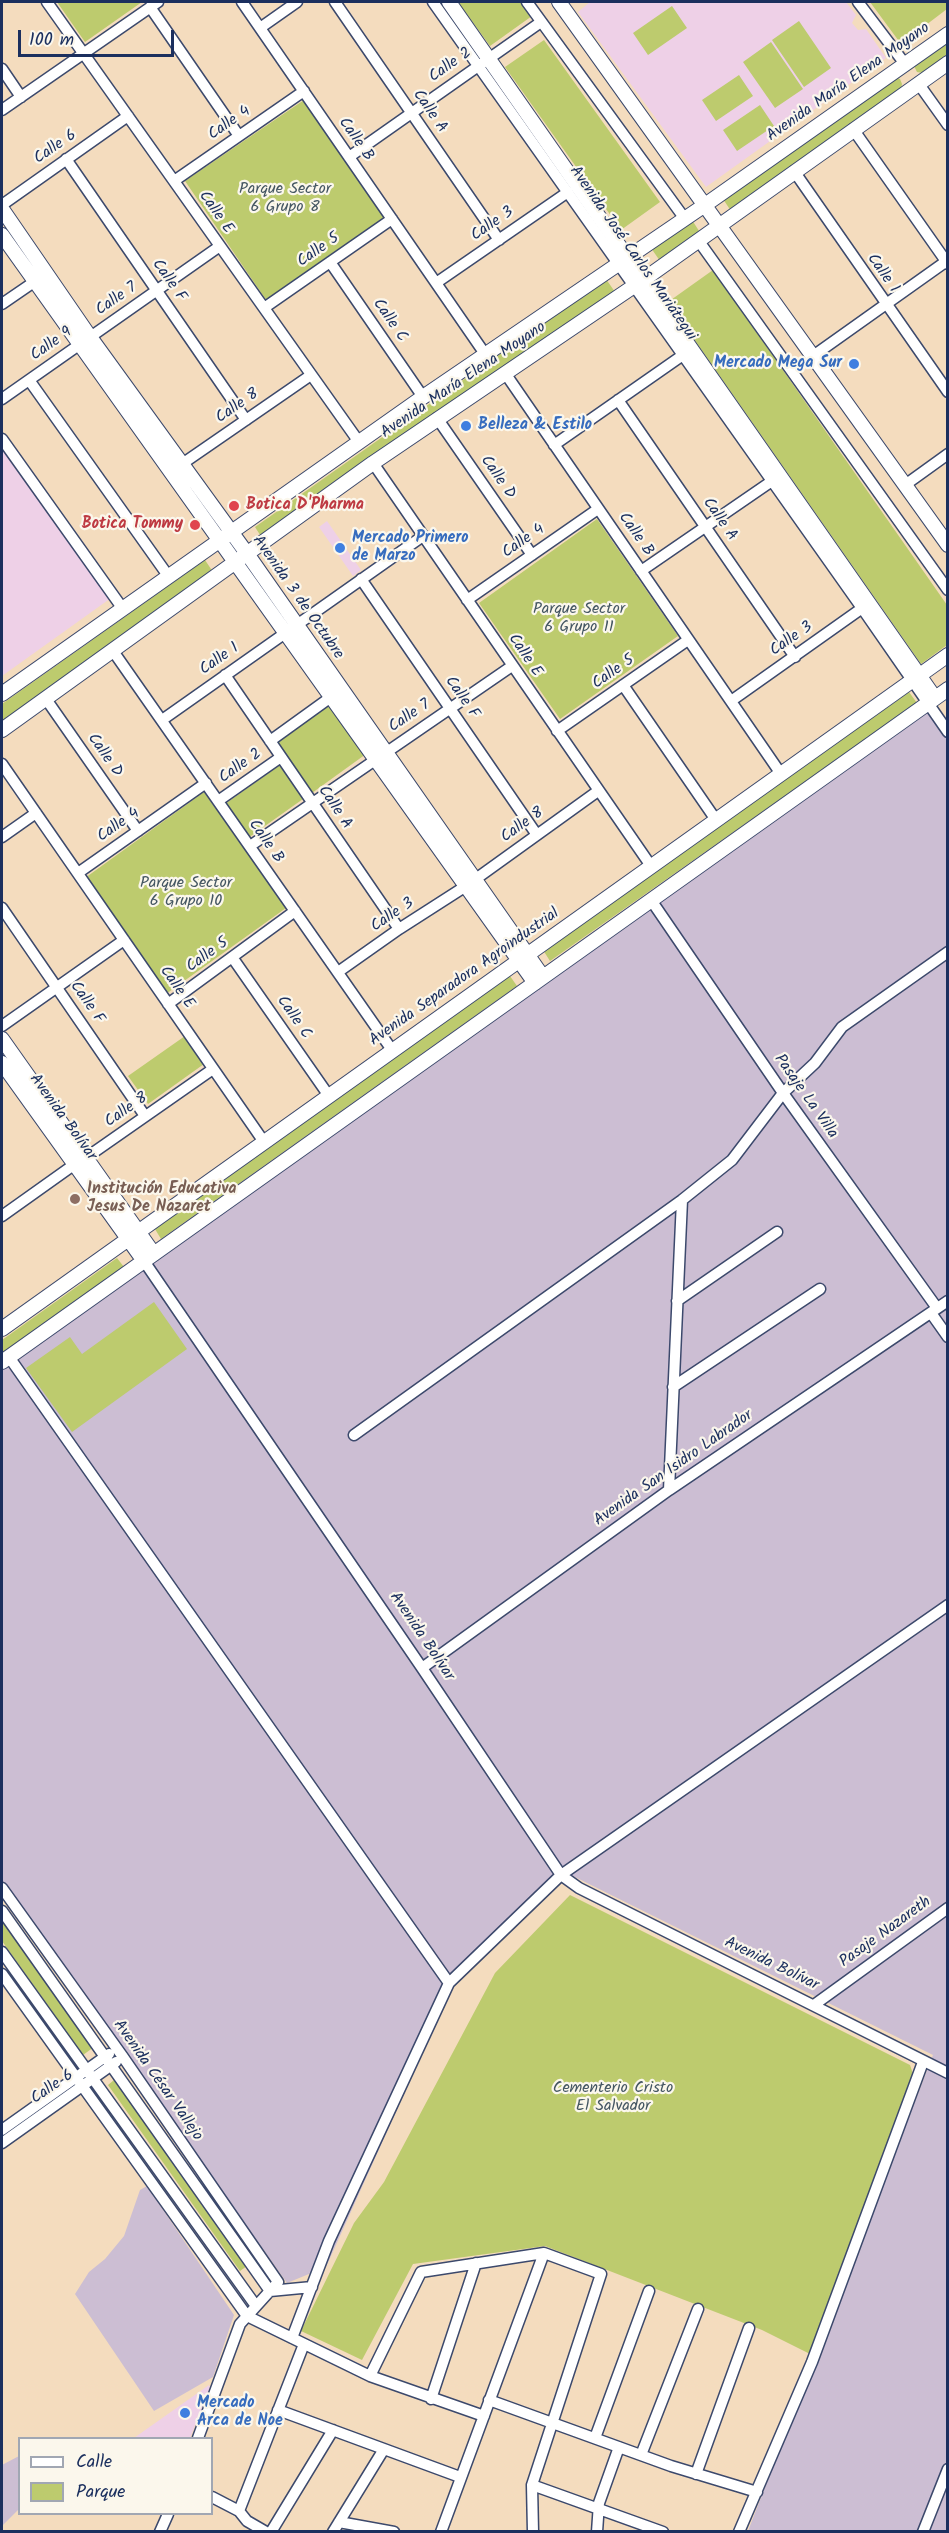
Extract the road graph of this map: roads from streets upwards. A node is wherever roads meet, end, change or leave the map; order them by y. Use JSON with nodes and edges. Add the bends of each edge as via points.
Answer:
{"nodes":[{"id":1,"x":47,"y":2,"type":"edge"},
{"id":2,"x":242,"y":2,"type":"edge"},
{"id":3,"x":297,"y":2,"type":"edge"},
{"id":4,"x":335,"y":2,"type":"edge"},
{"id":5,"x":434,"y":2,"type":"edge"},
{"id":6,"x":449,"y":2,"type":"edge"},
{"id":7,"x":527,"y":2,"type":"edge"},
{"id":8,"x":858,"y":2,"type":"edge"},
{"id":9,"x":564,"y":3,"type":"edge"},
{"id":10,"x":154,"y":4,"type":"edge"},
{"id":11,"x":541,"y":22,"type":"junction"},
{"id":12,"x":260,"y":28,"type":"junction"},
{"id":13,"x":948,"y":34,"type":"edge"},
{"id":14,"x":84,"y":53,"type":"junction"},
{"id":15,"x":483,"y":61,"type":"junction"},
{"id":16,"x":948,"y":63,"type":"edge"},
{"id":17,"x":904,"y":64,"type":"junction"},
{"id":18,"x":2,"y":69,"type":"edge"},
{"id":19,"x":918,"y":83,"type":"junction"},
{"id":20,"x":304,"y":91,"type":"junction"},
{"id":21,"x":21,"y":97,"type":"junction"},
{"id":22,"x":2,"y":110,"type":"edge"},
{"id":23,"x":411,"y":112,"type":"junction"},
{"id":24,"x":128,"y":116,"type":"junction"},
{"id":25,"x":948,"y":125,"type":"edge"},
{"id":26,"x":853,"y":129,"type":"junction"},
{"id":27,"x":239,"y":136,"type":"junction"},
{"id":28,"x":349,"y":157,"type":"junction"},
{"id":29,"x":66,"y":159,"type":"junction"},
{"id":30,"x":794,"y":171,"type":"junction"},
{"id":31,"x":174,"y":181,"type":"junction"},
{"id":32,"x":568,"y":192,"type":"junction"},
{"id":33,"x":2,"y":205,"type":"edge"},
{"id":34,"x":705,"y":205,"type":"junction"},
{"id":35,"x":2,"y":210,"type":"edge"},
{"id":36,"x":392,"y":219,"type":"junction"},
{"id":37,"x":685,"y":219,"type":"junction"},
{"id":38,"x":719,"y":225,"type":"junction"},
{"id":39,"x":2,"y":235,"type":"edge"},
{"id":40,"x":499,"y":240,"type":"junction"},
{"id":41,"x":698,"y":240,"type":"junction"},
{"id":42,"x":220,"y":246,"type":"junction"},
{"id":43,"x":623,"y":261,"type":"junction"},
{"id":44,"x":330,"y":262,"type":"junction"},
{"id":45,"x":947,"y":262,"type":"edge"},
{"id":46,"x":34,"y":282,"type":"junction"},
{"id":47,"x":436,"y":283,"type":"junction"},
{"id":48,"x":639,"y":283,"type":"junction"},
{"id":49,"x":157,"y":290,"type":"junction"},
{"id":50,"x":2,"y":304,"type":"edge"},
{"id":51,"x":885,"y":305,"type":"junction"},
{"id":52,"x":264,"y":308,"type":"junction"},
{"id":53,"x":90,"y":337,"type":"junction"},
{"id":54,"x":78,"y":345,"type":"junction"},
{"id":55,"x":485,"y":354,"type":"junction"},
{"id":56,"x":683,"y":355,"type":"junction"},
{"id":57,"x":813,"y":356,"type":"junction"},
{"id":58,"x":505,"y":373,"type":"junction"},
{"id":59,"x":311,"y":375,"type":"junction"},
{"id":60,"x":29,"y":380,"type":"junction"},
{"id":61,"x":948,"y":393,"type":"edge"},
{"id":62,"x":423,"y":397,"type":"junction"},
{"id":63,"x":2,"y":399,"type":"edge"},
{"id":64,"x":618,"y":400,"type":"junction"},
{"id":65,"x":437,"y":418,"type":"junction"},
{"id":66,"x":246,"y":420,"type":"junction"},
{"id":67,"x":2,"y":439,"type":"edge"},
{"id":68,"x":359,"y":442,"type":"junction"},
{"id":69,"x":554,"y":444,"type":"junction"},
{"id":70,"x":948,"y":454,"type":"edge"},
{"id":71,"x":373,"y":463,"type":"junction"},
{"id":72,"x":182,"y":464,"type":"junction"},
{"id":73,"x":772,"y":481,"type":"junction"},
{"id":74,"x":905,"y":485,"type":"junction"},
{"id":75,"x":598,"y":509,"type":"junction"},
{"id":76,"x":705,"y":527,"type":"junction"},
{"id":77,"x":423,"y":536,"type":"junction"},
{"id":78,"x":225,"y":537,"type":"junction"},
{"id":79,"x":948,"y":545,"type":"edge"},
{"id":80,"x":532,"y":555,"type":"junction"},
{"id":81,"x":242,"y":558,"type":"junction"},
{"id":82,"x":641,"y":571,"type":"junction"},
{"id":83,"x":169,"y":577,"type":"junction"},
{"id":84,"x":361,"y":579,"type":"junction"},
{"id":85,"x":948,"y":590,"type":"edge"},
{"id":86,"x":467,"y":600,"type":"junction"},
{"id":87,"x":866,"y":606,"type":"junction"},
{"id":88,"x":123,"y":609,"type":"junction"},
{"id":89,"x":291,"y":628,"type":"junction"},
{"id":90,"x":688,"y":639,"type":"junction"},
{"id":91,"x":113,"y":651,"type":"junction"},
{"id":92,"x":948,"y":655,"type":"edge"},
{"id":93,"x":795,"y":657,"type":"junction"},
{"id":94,"x":512,"y":666,"type":"junction"},
{"id":95,"x":225,"y":675,"type":"junction"},
{"id":96,"x":915,"y":678,"type":"junction"},
{"id":97,"x":623,"y":685,"type":"junction"},
{"id":98,"x":948,"y":689,"type":"edge"},
{"id":99,"x":2,"y":694,"type":"edge"},
{"id":100,"x":331,"y":697,"type":"junction"},
{"id":101,"x":46,"y":699,"type":"junction"},
{"id":102,"x":731,"y":701,"type":"junction"},
{"id":103,"x":932,"y":701,"type":"junction"},
{"id":104,"x":450,"y":708,"type":"junction"},
{"id":105,"x":162,"y":720,"type":"junction"},
{"id":106,"x":2,"y":730,"type":"edge"},
{"id":107,"x":557,"y":731,"type":"junction"},
{"id":108,"x":948,"y":732,"type":"edge"},
{"id":109,"x":270,"y":741,"type":"junction"},
{"id":110,"x":281,"y":757,"type":"junction"},
{"id":111,"x":380,"y":757,"type":"junction"},
{"id":112,"x":2,"y":764,"type":"edge"},
{"id":113,"x":781,"y":774,"type":"junction"},
{"id":114,"x":206,"y":783,"type":"junction"},
{"id":115,"x":598,"y":790,"type":"junction"},
{"id":116,"x":218,"y":801,"type":"junction"},
{"id":117,"x":312,"y":803,"type":"junction"},
{"id":118,"x":36,"y":813,"type":"junction"},
{"id":119,"x":716,"y":820,"type":"junction"},
{"id":120,"x":138,"y":831,"type":"junction"},
{"id":121,"x":537,"y":835,"type":"junction"},
{"id":122,"x":2,"y":837,"type":"edge"},
{"id":123,"x":250,"y":846,"type":"junction"},
{"id":124,"x":651,"y":866,"type":"junction"},
{"id":125,"x":78,"y":873,"type":"junction"},
{"id":126,"x":470,"y":883,"type":"junction"},
{"id":127,"x":651,"y":900,"type":"junction"},
{"id":128,"x":2,"y":908,"type":"edge"},
{"id":129,"x":295,"y":911,"type":"junction"},
{"id":130,"x":399,"y":929,"type":"junction"},
{"id":131,"x":124,"y":940,"type":"junction"},
{"id":132,"x":948,"y":952,"type":"edge"},
{"id":133,"x":232,"y":957,"type":"junction"},
{"id":134,"x":523,"y":957,"type":"junction"},
{"id":135,"x":338,"y":972,"type":"junction"},
{"id":136,"x":539,"y":980,"type":"junction"},
{"id":137,"x":57,"y":987,"type":"junction"},
{"id":138,"x":168,"y":1004,"type":"junction"},
{"id":139,"x":2,"y":1026,"type":"edge"},
{"id":140,"x":2,"y":1039,"type":"edge"},
{"id":141,"x":392,"y":1050,"type":"junction"},
{"id":142,"x":2,"y":1063,"type":"edge"},
{"id":143,"x":213,"y":1069,"type":"junction"},
{"id":144,"x":783,"y":1093,"type":"junction"},
{"id":145,"x":329,"y":1096,"type":"junction"},
{"id":146,"x":146,"y":1116,"type":"junction"},
{"id":147,"x":264,"y":1142,"type":"junction"},
{"id":148,"x":81,"y":1161,"type":"junction"},
{"id":149,"x":682,"y":1200,"type":"junction"},
{"id":150,"x":3,"y":1211,"type":"edge"},
{"id":151,"x":777,"y":1232,"type":"dead end"},
{"id":152,"x":133,"y":1235,"type":"junction"},
{"id":153,"x":149,"y":1257,"type":"junction"},
{"id":154,"x":820,"y":1288,"type":"dead end"},
{"id":155,"x":677,"y":1301,"type":"junction"},
{"id":156,"x":948,"y":1301,"type":"edge"},
{"id":157,"x":934,"y":1311,"type":"junction"},
{"id":158,"x":2,"y":1329,"type":"edge"},
{"id":159,"x":948,"y":1337,"type":"edge"},
{"id":160,"x":5,"y":1359,"type":"edge"},
{"id":161,"x":673,"y":1387,"type":"junction"},
{"id":162,"x":354,"y":1435,"type":"dead end"},
{"id":163,"x":669,"y":1490,"type":"junction"},
{"id":164,"x":948,"y":1605,"type":"edge"},
{"id":165,"x":422,"y":1668,"type":"junction"},
{"id":166,"x":561,"y":1875,"type":"junction"},
{"id":167,"x":2,"y":1888,"type":"edge"},
{"id":168,"x":948,"y":1908,"type":"edge"},
{"id":169,"x":2,"y":1911,"type":"edge"},
{"id":170,"x":2,"y":1952,"type":"edge"},
{"id":171,"x":2,"y":1974,"type":"edge"},
{"id":172,"x":449,"y":1983,"type":"junction"},
{"id":173,"x":814,"y":2005,"type":"junction"},
{"id":174,"x":119,"y":2053,"type":"junction"},
{"id":175,"x":108,"y":2061,"type":"junction"},
{"id":176,"x":923,"y":2062,"type":"junction"},
{"id":177,"x":948,"y":2073,"type":"edge"},
{"id":178,"x":89,"y":2074,"type":"junction"},
{"id":179,"x":79,"y":2081,"type":"junction"},
{"id":180,"x":22,"y":2122,"type":"junction"},
{"id":181,"x":2,"y":2130,"type":"edge"},
{"id":182,"x":2,"y":2143,"type":"edge"},
{"id":183,"x":544,"y":2253,"type":"junction"},
{"id":184,"x":476,"y":2263,"type":"junction"},
{"id":185,"x":312,"y":2287,"type":"junction"},
{"id":186,"x":270,"y":2291,"type":"junction"},
{"id":187,"x":649,"y":2291,"type":"dead end"},
{"id":188,"x":256,"y":2306,"type":"junction"},
{"id":189,"x":698,"y":2309,"type":"dead end"},
{"id":190,"x":247,"y":2316,"type":"junction"},
{"id":191,"x":749,"y":2328,"type":"dead end"},
{"id":192,"x":292,"y":2338,"type":"junction"},
{"id":193,"x":304,"y":2344,"type":"junction"},
{"id":194,"x":370,"y":2376,"type":"junction"},
{"id":195,"x":431,"y":2399,"type":"junction"},
{"id":196,"x":489,"y":2400,"type":"junction"},
{"id":197,"x":278,"y":2410,"type":"junction"},
{"id":198,"x":484,"y":2416,"type":"junction"},
{"id":199,"x":553,"y":2422,"type":"junction"},
{"id":200,"x":333,"y":2430,"type":"junction"},
{"id":201,"x":199,"y":2437,"type":"edge"},
{"id":202,"x":595,"y":2438,"type":"junction"},
{"id":203,"x":619,"y":2447,"type":"junction"},
{"id":204,"x":384,"y":2450,"type":"junction"},
{"id":205,"x":641,"y":2455,"type":"junction"},
{"id":206,"x":948,"y":2469,"type":"edge"},
{"id":207,"x":696,"y":2474,"type":"junction"},
{"id":208,"x":460,"y":2477,"type":"junction"},
{"id":209,"x":532,"y":2485,"type":"junction"},
{"id":210,"x":757,"y":2492,"type":"junction"},
{"id":211,"x":213,"y":2498,"type":"edge"},
{"id":212,"x":598,"y":2508,"type":"junction"},
{"id":213,"x":239,"y":2511,"type":"junction"},
{"id":214,"x":168,"y":2515,"type":"edge"},
{"id":215,"x":336,"y":2527,"type":"edge"},
{"id":216,"x":160,"y":2532,"type":"edge"},
{"id":217,"x":266,"y":2532,"type":"edge"},
{"id":218,"x":272,"y":2532,"type":"edge"},
{"id":219,"x":394,"y":2532,"type":"edge"},
{"id":220,"x":441,"y":2532,"type":"edge"},
{"id":221,"x":533,"y":2532,"type":"edge"},
{"id":222,"x":597,"y":2532,"type":"edge"},
{"id":223,"x":663,"y":2532,"type":"edge"},
{"id":224,"x":739,"y":2532,"type":"edge"},
{"id":225,"x":923,"y":2532,"type":"edge"}],
"edges":[{"from":1,"to":14,"type":"street","name":"Calle E"},
{"from":2,"to":12,"type":"street","name":"Calle B"},
{"from":3,"to":12,"type":"street"},
{"from":4,"to":23,"type":"street","name":"Calle A"},
{"from":5,"to":15,"type":"street","name":"Avenida José Carlos Mariátegui"},
{"from":6,"to":15,"type":"street","name":"Avenida José Carlos Mariátegui"},
{"from":7,"to":11,"type":"street"},
{"from":8,"to":17,"type":"street"},
{"from":9,"to":34,"type":"street"},
{"from":10,"to":14,"type":"street"},
{"from":10,"to":27,"type":"street"},
{"from":11,"to":15,"type":"street","name":"Calle 2"},
{"from":11,"to":37,"type":"street"},
{"from":12,"to":20,"type":"street","name":"Calle B"},
{"from":13,"to":17,"type":"street","name":"Avenida María Elena Moyano"},
{"from":14,"to":21,"type":"street"},
{"from":14,"to":24,"type":"street","name":"Calle E"},
{"from":15,"to":23,"type":"street","name":"Calle 2"},
{"from":15,"to":32,"type":"street","name":"Avenida José Carlos Mariátegui"},
{"from":15,"to":43,"type":"street","name":"Avenida José Carlos Mariátegui"},
{"from":16,"to":19,"type":"street","name":"Avenida María Elena Moyano"},
{"from":17,"to":34,"type":"street","name":"Avenida María Elena Moyano"},
{"from":18,"to":21,"type":"street"},
{"from":19,"to":25,"type":"street"},
{"from":19,"to":26,"type":"street","name":"Avenida María Elena Moyano"},
{"from":20,"to":27,"type":"street","name":"Calle 4"},
{"from":20,"to":28,"type":"street","name":"Calle B"},
{"from":21,"to":22,"type":"street"},
{"from":23,"to":28,"type":"street","name":"Calle 2"},
{"from":23,"to":40,"type":"street","name":"Calle A"},
{"from":24,"to":29,"type":"street","name":"Calle 6"},
{"from":24,"to":31,"type":"street","name":"Calle E"},
{"from":26,"to":30,"type":"street","name":"Avenida María Elena Moyano"},
{"from":26,"to":45,"type":"street"},
{"from":27,"to":31,"type":"street","name":"Calle 4"},
{"from":28,"to":36,"type":"street","name":"Calle B"},
{"from":29,"to":33,"type":"street","name":"Calle 6"},
{"from":29,"to":49,"type":"street","name":"Calle F"},
{"from":30,"to":38,"type":"street","name":"Avenida María Elena Moyano"},
{"from":30,"to":51,"type":"street","name":"Calle 1"},
{"from":31,"to":42,"type":"street","name":"Calle E"},
{"from":32,"to":40,"type":"street","name":"Calle 3"},
{"from":32,"to":43,"type":"street","name":"Avenida José Carlos Mariátegui"},
{"from":34,"to":37,"type":"street","name":"Avenida María Elena Moyano"},
{"from":34,"to":38,"type":"street"},
{"from":35,"to":53,"type":"street","name":"Avenida 3 de Octubre"},
{"from":36,"to":44,"type":"street","name":"Calle 5"},
{"from":36,"to":47,"type":"street","name":"Calle B"},
{"from":37,"to":43,"type":"street","name":"Avenida María Elena Moyano"},
{"from":38,"to":41,"type":"street","name":"Avenida María Elena Moyano"},
{"from":38,"to":57,"type":"street"},
{"from":39,"to":46,"type":"street","name":"Avenida 3 de Octubre"},
{"from":40,"to":47,"type":"street","name":"Calle 3"},
{"from":41,"to":48,"type":"street","name":"Avenida María Elena Moyano"},
{"from":41,"to":85,"type":"street"},
{"from":42,"to":49,"type":"street","name":"Calle 7"},
{"from":42,"to":52,"type":"street","name":"Calle E"},
{"from":43,"to":48,"type":"street","name":"Avenida José Carlos Mariátegui"},
{"from":43,"to":55,"type":"street","name":"Avenida María Elena Moyano"},
{"from":44,"to":52,"type":"street","name":"Calle 5"},
{"from":44,"to":62,"type":"street","name":"Calle C"},
{"from":45,"to":51,"type":"street"},
{"from":46,"to":50,"type":"street"},
{"from":46,"to":54,"type":"street","name":"Avenida 3 de Octubre"},
{"from":47,"to":55,"type":"street","name":"Calle B"},
{"from":48,"to":56,"type":"street","name":"Avenida José Carlos Mariátegui"},
{"from":48,"to":58,"type":"street","name":"Avenida María Elena Moyano"},
{"from":48,"to":87,"type":"street","name":"Avenida José Carlos Mariátegui"},
{"from":49,"to":53,"type":"street","name":"Calle 7"},
{"from":49,"to":66,"type":"street","name":"Calle F"},
{"from":51,"to":57,"type":"street"},
{"from":51,"to":61,"type":"street","name":"Calle 1"},
{"from":52,"to":59,"type":"street","name":"Calle E"},
{"from":53,"to":54,"type":"street","name":"Calle 9"},
{"from":53,"to":72,"type":"street","name":"Avenida 3 de Octubre"},
{"from":54,"to":60,"type":"street","name":"Calle 9"},
{"from":54,"to":78,"type":"street","name":"Avenida 3 de Octubre"},
{"from":55,"to":62,"type":"street","name":"Avenida María Elena Moyano"},
{"from":56,"to":64,"type":"street"},
{"from":56,"to":73,"type":"street","name":"Avenida José Carlos Mariátegui"},
{"from":57,"to":74,"type":"street"},
{"from":58,"to":65,"type":"street","name":"Avenida María Elena Moyano"},
{"from":58,"to":69,"type":"street","name":"Calle B"},
{"from":59,"to":66,"type":"street","name":"Calle 8"},
{"from":59,"to":68,"type":"street","name":"Calle E"},
{"from":60,"to":63,"type":"street","name":"Calle 9"},
{"from":60,"to":83,"type":"street"},
{"from":62,"to":68,"type":"street","name":"Avenida María Elena Moyano"},
{"from":64,"to":69,"type":"street"},
{"from":64,"to":76,"type":"street","name":"Calle A"},
{"from":65,"to":71,"type":"street","name":"Avenida María Elena Moyano"},
{"from":65,"to":80,"type":"street","name":"Calle D"},
{"from":66,"to":72,"type":"street","name":"Calle 8"},
{"from":67,"to":88,"type":"street"},
{"from":68,"to":78,"type":"street","name":"Avenida María Elena Moyano"},
{"from":69,"to":75,"type":"street","name":"Calle B"},
{"from":70,"to":74,"type":"street"},
{"from":71,"to":77,"type":"street","name":"Calle E"},
{"from":71,"to":81,"type":"street","name":"Avenida María Elena Moyano"},
{"from":72,"to":78,"type":"street","name":"Avenida 3 de Octubre"},
{"from":73,"to":76,"type":"street"},
{"from":73,"to":87,"type":"street","name":"Avenida José Carlos Mariátegui"},
{"from":74,"to":79,"type":"street"},
{"from":75,"to":80,"type":"street","name":"Calle 4"},
{"from":75,"to":82,"type":"street","name":"Calle B"},
{"from":76,"to":82,"type":"street"},
{"from":76,"to":93,"type":"street","name":"Calle A"},
{"from":77,"to":84,"type":"street"},
{"from":77,"to":86,"type":"street","name":"Calle E"},
{"from":78,"to":81,"type":"street","name":"Avenida 3 de Octubre"},
{"from":78,"to":83,"type":"street","name":"Avenida María Elena Moyano"},
{"from":80,"to":86,"type":"street","name":"Calle 4"},
{"from":81,"to":89,"type":"street","name":"Avenida 3 de Octubre"},
{"from":81,"to":91,"type":"street","name":"Avenida María Elena Moyano"},
{"from":82,"to":90,"type":"street","name":"Calle B"},
{"from":83,"to":88,"type":"street","name":"Avenida María Elena Moyano"},
{"from":84,"to":89,"type":"street"},
{"from":84,"to":104,"type":"street","name":"Calle F"},
{"from":86,"to":94,"type":"street","name":"Calle E"},
{"from":87,"to":93,"type":"street","name":"Calle 3"},
{"from":87,"to":96,"type":"street","name":"Avenida José Carlos Mariátegui"},
{"from":88,"to":99,"type":"street","name":"Avenida María Elena Moyano"},
{"from":89,"to":95,"type":"street","name":"Calle 1"},
{"from":89,"to":100,"type":"street","name":"Avenida 3 de Octubre"},
{"from":89,"to":111,"type":"street","name":"Avenida 3 de Octubre"},
{"from":90,"to":97,"type":"street","name":"Calle 5"},
{"from":90,"to":102,"type":"street","name":"Calle B"},
{"from":91,"to":101,"type":"street","name":"Avenida María Elena Moyano"},
{"from":91,"to":105,"type":"street","name":"Calle B"},
{"from":92,"to":96,"type":"street","name":"Avenida Separadora Agroindustrial"},
{"from":93,"to":102,"type":"street","name":"Calle 3"},
{"from":94,"to":104,"type":"street","name":"Calle 7"},
{"from":94,"to":107,"type":"street","name":"Calle E"},
{"from":95,"to":105,"type":"street","name":"Calle 1"},
{"from":95,"to":109,"type":"street","name":"Calle A"},
{"from":96,"to":103,"type":"street","name":"Avenida José Carlos Mariátegui"},
{"from":96,"to":113,"type":"street","name":"Avenida Separadora Agroindustrial"},
{"from":97,"to":107,"type":"street","name":"Calle 5"},
{"from":97,"to":119,"type":"street"},
{"from":98,"to":103,"type":"street"},
{"from":100,"to":109,"type":"street","name":"Calle 2"},
{"from":100,"to":111,"type":"street","name":"Avenida 3 de Octubre"},
{"from":101,"to":106,"type":"street","name":"Avenida María Elena Moyano"},
{"from":101,"to":120,"type":"street","name":"Calle D"},
{"from":102,"to":113,"type":"street","name":"Calle B"},
{"from":103,"to":108,"type":"street","name":"Avenida José Carlos Mariátegui"},
{"from":103,"to":127,"type":"street"},
{"from":104,"to":111,"type":"street","name":"Calle 7"},
{"from":104,"to":121,"type":"street","name":"Calle F"},
{"from":105,"to":114,"type":"street","name":"Calle B"},
{"from":107,"to":115,"type":"street","name":"Calle E"},
{"from":109,"to":110,"type":"street","name":"Calle A"},
{"from":110,"to":116,"type":"street","name":"Calle 2"},
{"from":110,"to":117,"type":"street","name":"Calle A"},
{"from":111,"to":117,"type":"street"},
{"from":111,"to":126,"type":"street","name":"Avenida 3 de Octubre"},
{"from":112,"to":118,"type":"street","name":"Calle E"},
{"from":113,"to":119,"type":"street","name":"Avenida Separadora Agroindustrial"},
{"from":114,"to":116,"type":"street","name":"Calle B"},
{"from":114,"to":120,"type":"street","name":"Calle 4"},
{"from":115,"to":121,"type":"street","name":"Calle 8"},
{"from":115,"to":124,"type":"street","name":"Calle E"},
{"from":116,"to":123,"type":"street","name":"Calle B"},
{"from":117,"to":123,"type":"street"},
{"from":117,"to":130,"type":"street","name":"Calle A"},
{"from":118,"to":122,"type":"street"},
{"from":118,"to":125,"type":"street","name":"Calle E"},
{"from":119,"to":124,"type":"street","name":"Avenida Separadora Agroindustrial"},
{"from":120,"to":125,"type":"street","name":"Calle 4"},
{"from":121,"to":126,"type":"street","name":"Calle 8"},
{"from":123,"to":129,"type":"street","name":"Calle B"},
{"from":124,"to":134,"type":"street","name":"Avenida Separadora Agroindustrial"},
{"from":125,"to":131,"type":"street","name":"Calle E"},
{"from":126,"to":130,"type":"street","name":"Calle 3"},
{"from":126,"to":134,"type":"street","name":"Avenida 3 de Octubre"},
{"from":127,"to":136,"type":"street"},
{"from":127,"to":144,"type":"street","name":"Pasaje La Villa"},
{"from":128,"to":137,"type":"street","name":"Calle F"},
{"from":129,"to":133,"type":"street","name":"Calle 5"},
{"from":129,"to":135,"type":"street","name":"Calle B"},
{"from":130,"to":135,"type":"street","name":"Calle 3"},
{"from":131,"to":137,"type":"street"},
{"from":131,"to":138,"type":"street","name":"Calle E"},
{"from":132,"to":144,"type":"street","via":[[842,1027],[815,1063]]},
{"from":133,"to":138,"type":"street","name":"Calle 5"},
{"from":133,"to":145,"type":"street","name":"Calle C"},
{"from":134,"to":136,"type":"street","name":"Avenida 3 de Octubre"},
{"from":134,"to":141,"type":"street","name":"Avenida Separadora Agroindustrial"},
{"from":135,"to":141,"type":"street","name":"Calle B"},
{"from":136,"to":153,"type":"street"},
{"from":137,"to":139,"type":"street"},
{"from":137,"to":146,"type":"street","name":"Calle F"},
{"from":138,"to":143,"type":"street","name":"Calle E"},
{"from":140,"to":148,"type":"street","name":"Avenida Bolívar"},
{"from":141,"to":145,"type":"street","name":"Avenida Separadora Agroindustrial"},
{"from":142,"to":148,"type":"street","name":"Avenida Bolívar"},
{"from":143,"to":146,"type":"street","name":"Calle 8"},
{"from":143,"to":147,"type":"street","name":"Calle E"},
{"from":144,"to":149,"type":"street","via":[[732,1160]]},
{"from":144,"to":157,"type":"street","name":"Pasaje La Villa"},
{"from":145,"to":147,"type":"street","name":"Avenida Separadora Agroindustrial"},
{"from":146,"to":148,"type":"street","name":"Calle 8"},
{"from":147,"to":152,"type":"street","name":"Avenida Separadora Agroindustrial"},
{"from":148,"to":150,"type":"street"},
{"from":148,"to":152,"type":"street","name":"Avenida Bolívar"},
{"from":149,"to":155,"type":"street"},
{"from":149,"to":162,"type":"street"},
{"from":151,"to":155,"type":"street"},
{"from":152,"to":153,"type":"street","name":"Avenida Bolívar"},
{"from":152,"to":158,"type":"street","name":"Avenida Separadora Agroindustrial"},
{"from":153,"to":160,"type":"street"},
{"from":153,"to":165,"type":"street","name":"Avenida Bolívar"},
{"from":154,"to":161,"type":"street"},
{"from":155,"to":161,"type":"street"},
{"from":156,"to":157,"type":"street","name":"Avenida San Isidro Labrador"},
{"from":157,"to":159,"type":"street","name":"Pasaje La Villa"},
{"from":157,"to":163,"type":"street","name":"Avenida San Isidro Labrador"},
{"from":160,"to":172,"type":"street"},
{"from":161,"to":163,"type":"street"},
{"from":163,"to":165,"type":"street","name":"Avenida San Isidro Labrador"},
{"from":164,"to":166,"type":"street"},
{"from":165,"to":166,"type":"street","name":"Avenida Bolívar"},
{"from":166,"to":172,"type":"street"},
{"from":166,"to":173,"type":"street","name":"Avenida Bolívar","via":[[579,1888]]},
{"from":167,"to":174,"type":"street","name":"Avenida César Vallejo"},
{"from":168,"to":173,"type":"street","name":"Pasaje Nazareth"},
{"from":169,"to":175,"type":"street","name":"Avenida César Vallejo"},
{"from":170,"to":178,"type":"street"},
{"from":171,"to":179,"type":"street"},
{"from":172,"to":185,"type":"street","via":[[329,2241]]},
{"from":173,"to":176,"type":"street","name":"Avenida Bolívar"},
{"from":174,"to":175,"type":"street","name":"Calle 6"},
{"from":174,"to":186,"type":"street","name":"Avenida César Vallejo","via":[[278,2282]]},
{"from":175,"to":178,"type":"street","name":"Calle 6"},
{"from":175,"to":186,"type":"street","name":"Avenida César Vallejo"},
{"from":176,"to":177,"type":"street","name":"Avenida Bolívar"},
{"from":176,"to":210,"type":"street","via":[[812,2362]]},
{"from":178,"to":179,"type":"street","name":"Calle 6"},
{"from":178,"to":188,"type":"street"},
{"from":179,"to":180,"type":"street","name":"Calle 6"},
{"from":179,"to":190,"type":"street"},
{"from":180,"to":181,"type":"street","name":"Calle 6"},
{"from":180,"to":182,"type":"street","name":"Calle 6"},
{"from":183,"to":184,"type":"street"},
{"from":183,"to":196,"type":"street"},
{"from":183,"to":199,"type":"street","via":[[601,2274]]},
{"from":184,"to":194,"type":"street","via":[[421,2272]]},
{"from":184,"to":195,"type":"street"},
{"from":185,"to":186,"type":"street"},
{"from":185,"to":192,"type":"street"},
{"from":186,"to":188,"type":"street","name":"Avenida César Vallejo"},
{"from":187,"to":202,"type":"street"},
{"from":188,"to":190,"type":"street","name":"Avenida César Vallejo"},
{"from":189,"to":205,"type":"street"},
{"from":190,"to":192,"type":"street"},
{"from":190,"to":201,"type":"street","name":"Avenida César Vallejo","via":[[240,2324]]},
{"from":191,"to":207,"type":"street"},
{"from":192,"to":193,"type":"street"},
{"from":193,"to":194,"type":"street"},
{"from":193,"to":197,"type":"street"},
{"from":194,"to":195,"type":"street"},
{"from":195,"to":198,"type":"street"},
{"from":196,"to":198,"type":"street"},
{"from":196,"to":199,"type":"street"},
{"from":197,"to":200,"type":"street"},
{"from":197,"to":213,"type":"street"},
{"from":198,"to":208,"type":"street"},
{"from":199,"to":202,"type":"street"},
{"from":199,"to":209,"type":"street"},
{"from":200,"to":204,"type":"street"},
{"from":200,"to":218,"type":"street"},
{"from":202,"to":203,"type":"street"},
{"from":203,"to":205,"type":"street"},
{"from":203,"to":212,"type":"street"},
{"from":204,"to":208,"type":"street"},
{"from":204,"to":215,"type":"street"},
{"from":205,"to":207,"type":"street"},
{"from":206,"to":225,"type":"street"},
{"from":207,"to":210,"type":"street"},
{"from":208,"to":220,"type":"street"},
{"from":209,"to":212,"type":"street"},
{"from":209,"to":221,"type":"street"},
{"from":210,"to":224,"type":"street"},
{"from":211,"to":213,"type":"street"},
{"from":212,"to":222,"type":"street"},
{"from":212,"to":223,"type":"street"},
{"from":213,"to":217,"type":"street"},
{"from":214,"to":216,"type":"street"},
{"from":215,"to":219,"type":"street"}]}
